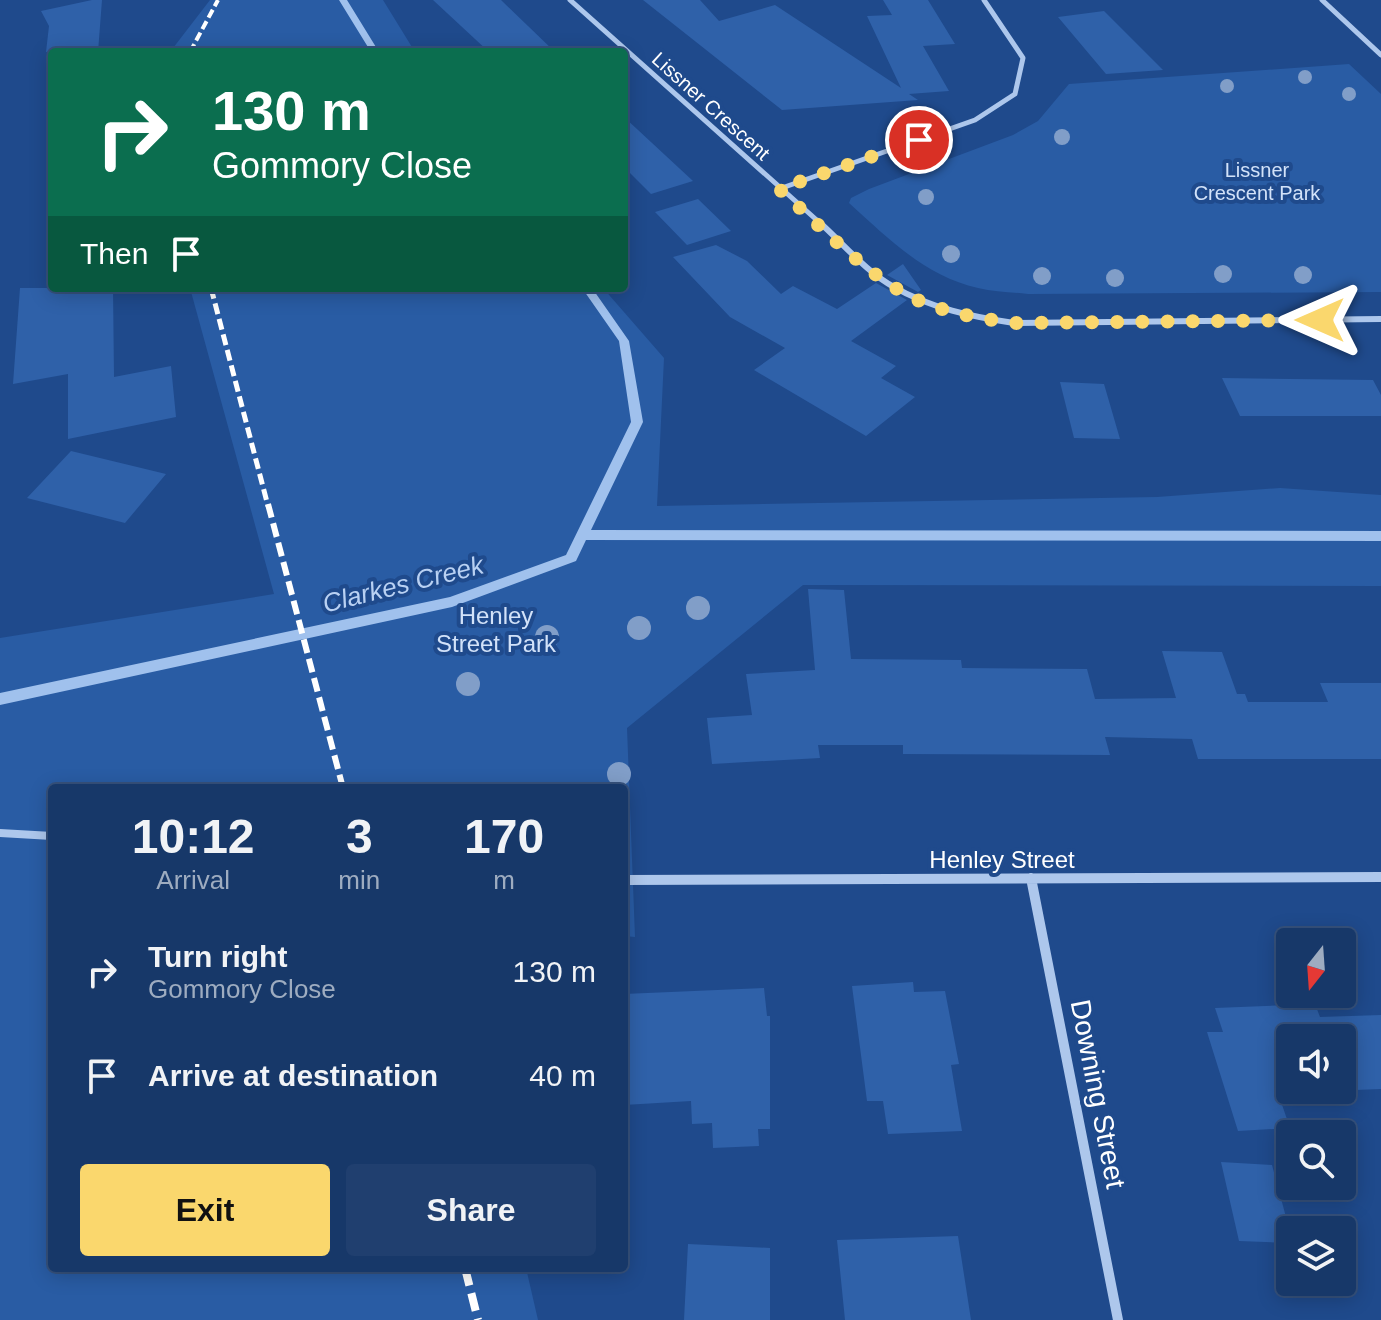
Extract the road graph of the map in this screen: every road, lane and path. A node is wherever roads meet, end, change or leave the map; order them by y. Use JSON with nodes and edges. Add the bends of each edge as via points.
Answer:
{"nodes":[{"id":1,"x":570,"y":0,"type":"edge"},
{"id":2,"x":984,"y":0,"type":"edge"},
{"id":3,"x":1322,"y":0,"type":"edge"},
{"id":4,"x":623,"y":48,"type":"edge"},
{"id":5,"x":628,"y":52,"type":"edge"},
{"id":6,"x":1381,"y":55,"type":"edge"},
{"id":7,"x":779,"y":189,"type":"junction"},
{"id":8,"x":1381,"y":319,"type":"edge"},
{"id":9,"x":0,"y":833,"type":"edge"},
{"id":10,"x":48,"y":836,"type":"edge"},
{"id":11,"x":1381,"y":877,"type":"edge"},
{"id":12,"x":1031,"y":878,"type":"junction"},
{"id":13,"x":628,"y":880,"type":"edge"},
{"id":14,"x":1118,"y":1320,"type":"edge"}],
"edges":[{"from":1,"to":4,"type":"street","name":"Lissner Crescent"},
{"from":2,"to":7,"type":"street","via":[[1023,58],[1015,94],[975,120]]},
{"from":3,"to":6,"type":"street"},
{"from":5,"to":7,"type":"street","name":"Lissner Crescent"},
{"from":7,"to":8,"type":"street","name":"Lissner Crescent","via":[[891,286],[928,305],[968,316],[1014,323]]},
{"from":9,"to":10,"type":"street"},
{"from":11,"to":12,"type":"street","name":"Henley Street"},
{"from":12,"to":13,"type":"street","name":"Henley Street"},
{"from":12,"to":14,"type":"street","name":"Downing Street"}]}
